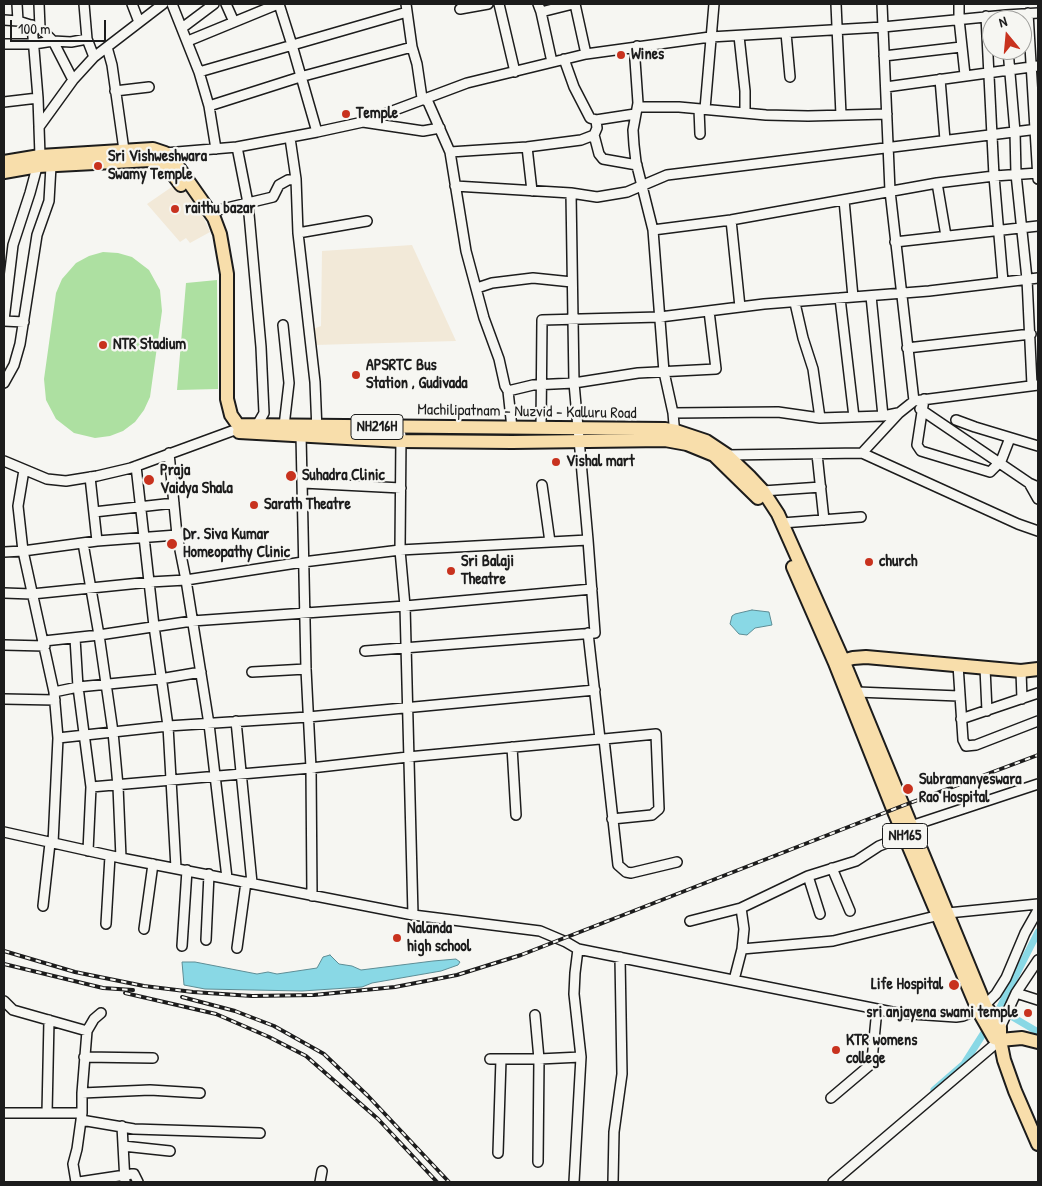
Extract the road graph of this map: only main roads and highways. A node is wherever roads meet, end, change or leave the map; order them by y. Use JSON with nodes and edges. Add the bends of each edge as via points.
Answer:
{"nodes":[{"id":1,"x":39,"y":161,"type":"junction"},
{"id":2,"x":4,"y":162,"type":"edge"},
{"id":3,"x":4,"y":172,"type":"edge"},
{"id":4,"x":317,"y":431,"type":"junction"},
{"id":5,"x":675,"y":436,"type":"junction"},
{"id":6,"x":839,"y":662,"type":"junction"},
{"id":7,"x":1038,"y":670,"type":"edge"},
{"id":8,"x":908,"y":831,"type":"junction"},
{"id":9,"x":998,"y":1028,"type":"junction"},
{"id":10,"x":1038,"y":1042,"type":"edge"},
{"id":11,"x":1038,"y":1144,"type":"edge"}],
"edges":[{"from":1,"to":2,"type":"highway"},
{"from":1,"to":3,"type":"highway"},
{"from":1,"to":4,"type":"highway","name":"Machilipatnam - Nuzvid - Kalluru Road","number":"NH216H","via":[[51,166],[151,160],[165,164],[211,227],[218,274],[222,396],[228,424],[232,431],[262,434],[301,435]]},
{"from":1,"to":4,"type":"highway","name":"Machilipatnam - Nuzvid - Kalluru Road","number":"NH216H","via":[[153,149],[174,161],[210,212],[220,234],[226,274],[231,414],[238,425]]},
{"from":4,"to":5,"type":"highway","name":"Machilipatnam - Nuzvid - Kalluru Road","number":"NH216H","via":[[401,427],[577,428]]},
{"from":4,"to":5,"type":"highway","name":"Machilipatnam - Nuzvid - Kalluru Road","number":"NH216H","via":[[401,440],[512,442],[664,440]]},
{"from":5,"to":6,"type":"highway","name":"Machilipatnam - Nuzvid - Kalluru Road","number":"NH216H","via":[[714,455],[761,502]]},
{"from":5,"to":6,"type":"highway","name":"Machilipatnam - Nuzvid - Kalluru Road","number":"NH216H","via":[[706,441],[727,455],[763,491],[782,523]]},
{"from":6,"to":7,"type":"highway","via":[[866,657]]},
{"from":6,"to":8,"type":"highway","number":"NH165"},
{"from":6,"to":8,"type":"highway","number":"NH165","via":[[857,692]]},
{"from":8,"to":9,"type":"highway","number":"NH165","via":[[984,1011]]},
{"from":9,"to":10,"type":"highway"},
{"from":9,"to":11,"type":"highway","number":"NH165","via":[[1004,1060]]}]}
